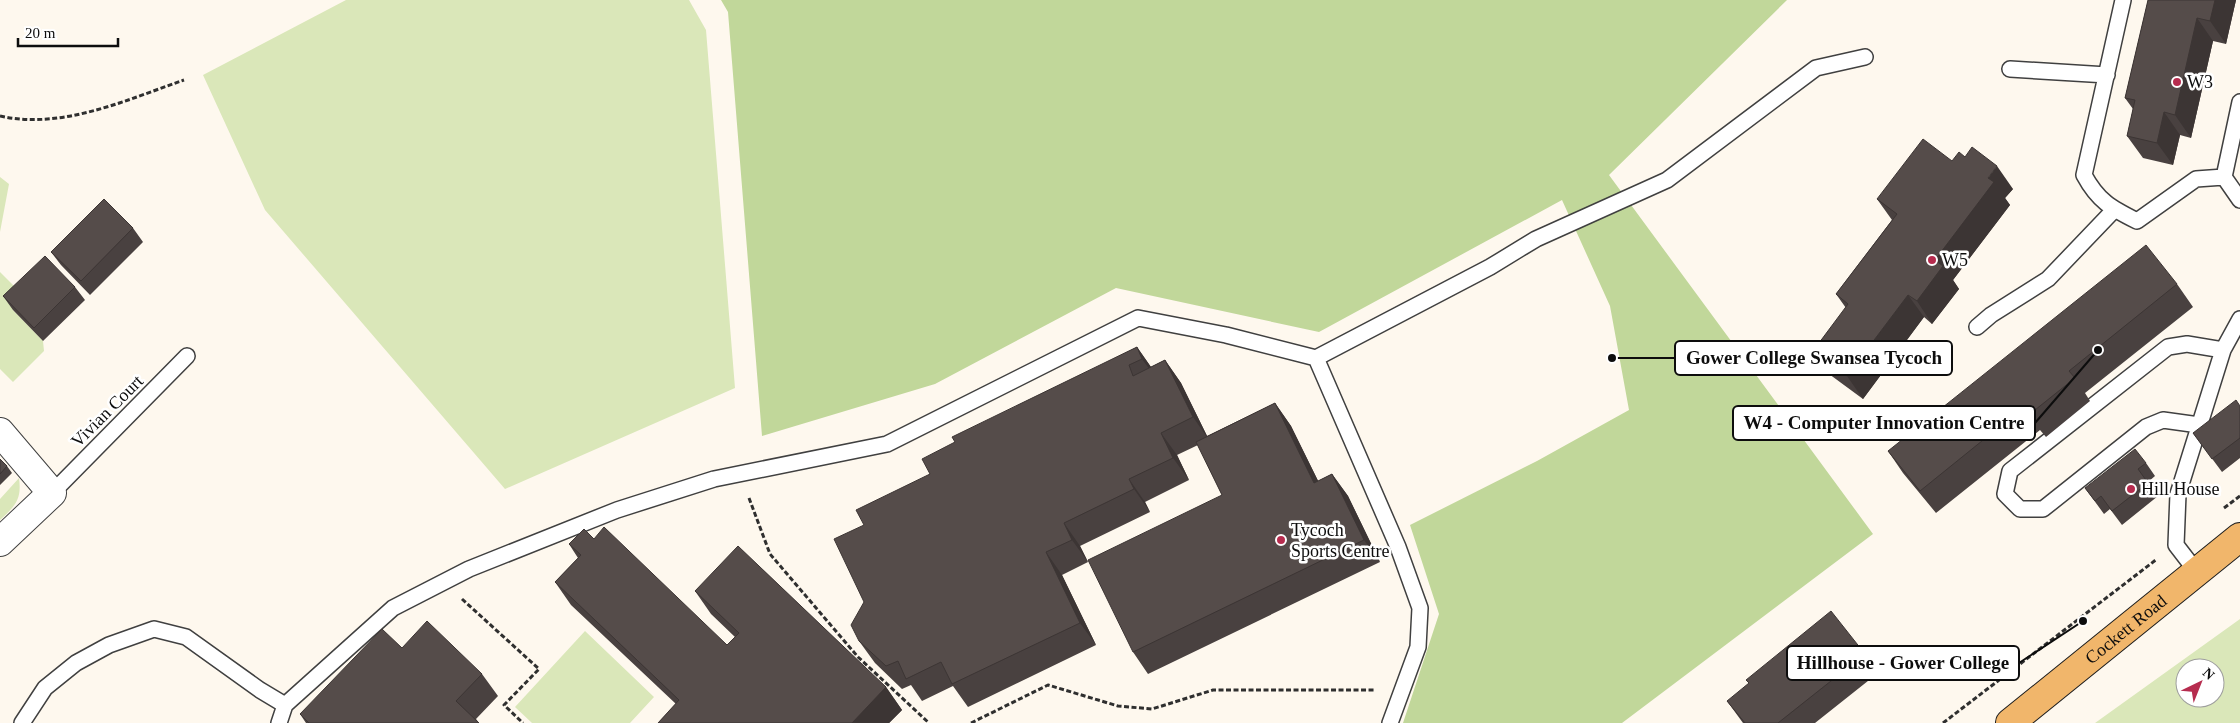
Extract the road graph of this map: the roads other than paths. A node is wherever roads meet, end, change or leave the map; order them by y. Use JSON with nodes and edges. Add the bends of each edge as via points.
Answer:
{"nodes":[{"id":1,"x":2123,"y":0,"type":"edge"},
{"id":2,"x":1865,"y":57,"type":"dead end"},
{"id":3,"x":2010,"y":69,"type":"dead end"},
{"id":4,"x":2107,"y":75,"type":"junction"},
{"id":5,"x":2240,"y":102,"type":"edge"},
{"id":6,"x":2224,"y":177,"type":"junction"},
{"id":7,"x":2240,"y":200,"type":"edge"},
{"id":8,"x":2114,"y":210,"type":"junction"},
{"id":9,"x":2240,"y":318,"type":"edge"},
{"id":10,"x":1978,"y":327,"type":"dead end"},
{"id":11,"x":2223,"y":350,"type":"junction"},
{"id":12,"x":188,"y":356,"type":"dead end"},
{"id":13,"x":1316,"y":358,"type":"junction"},
{"id":14,"x":2200,"y":425,"type":"junction"},
{"id":15,"x":0,"y":432,"type":"edge"},
{"id":16,"x":52,"y":493,"type":"junction"},
{"id":17,"x":2240,"y":537,"type":"edge"},
{"id":18,"x":0,"y":542,"type":"edge"},
{"id":19,"x":2196,"y":571,"type":"junction"},
{"id":20,"x":285,"y":705,"type":"junction"},
{"id":21,"x":22,"y":723,"type":"edge"},
{"id":22,"x":278,"y":723,"type":"edge"},
{"id":23,"x":1390,"y":723,"type":"edge"},
{"id":24,"x":2010,"y":723,"type":"edge"}],
"edges":[{"from":1,"to":4,"type":"lane"},
{"from":2,"to":13,"type":"lane","via":[[1816,68],[1668,180],[1536,239],[1482,272]]},
{"from":3,"to":4,"type":"lane"},
{"from":4,"to":8,"type":"lane","via":[[2084,175],[2094,193]]},
{"from":5,"to":6,"type":"lane"},
{"from":6,"to":7,"type":"lane"},
{"from":6,"to":8,"type":"lane","via":[[2196,179],[2137,221]]},
{"from":8,"to":10,"type":"lane","via":[[2048,279],[1991,315]]},
{"from":9,"to":11,"type":"lane"},
{"from":11,"to":14,"type":"lane"},
{"from":11,"to":14,"type":"lane","via":[[2187,344],[2168,347],[2010,471],[2004,494],[2020,509],[2043,508],[2146,427],[2163,420]]},
{"from":12,"to":16,"type":"lane","name":"Vivian Court"},
{"from":13,"to":20,"type":"lane","via":[[1226,335],[1138,318],[888,444],[714,479],[617,510],[469,569],[393,608]]},
{"from":13,"to":23,"type":"lane","via":[[1398,547],[1420,608],[1418,647]]},
{"from":14,"to":19,"type":"lane","via":[[2178,494],[2176,545]]},
{"from":15,"to":16,"type":"street"},
{"from":16,"to":18,"type":"street"},
{"from":17,"to":19,"type":"main road","name":"Cockett Road"},
{"from":19,"to":24,"type":"main road","name":"Cockett Road"},
{"from":20,"to":21,"type":"lane","via":[[186,637],[154,629],[109,645],[76,663],[45,688]]},
{"from":20,"to":22,"type":"lane"}]}
